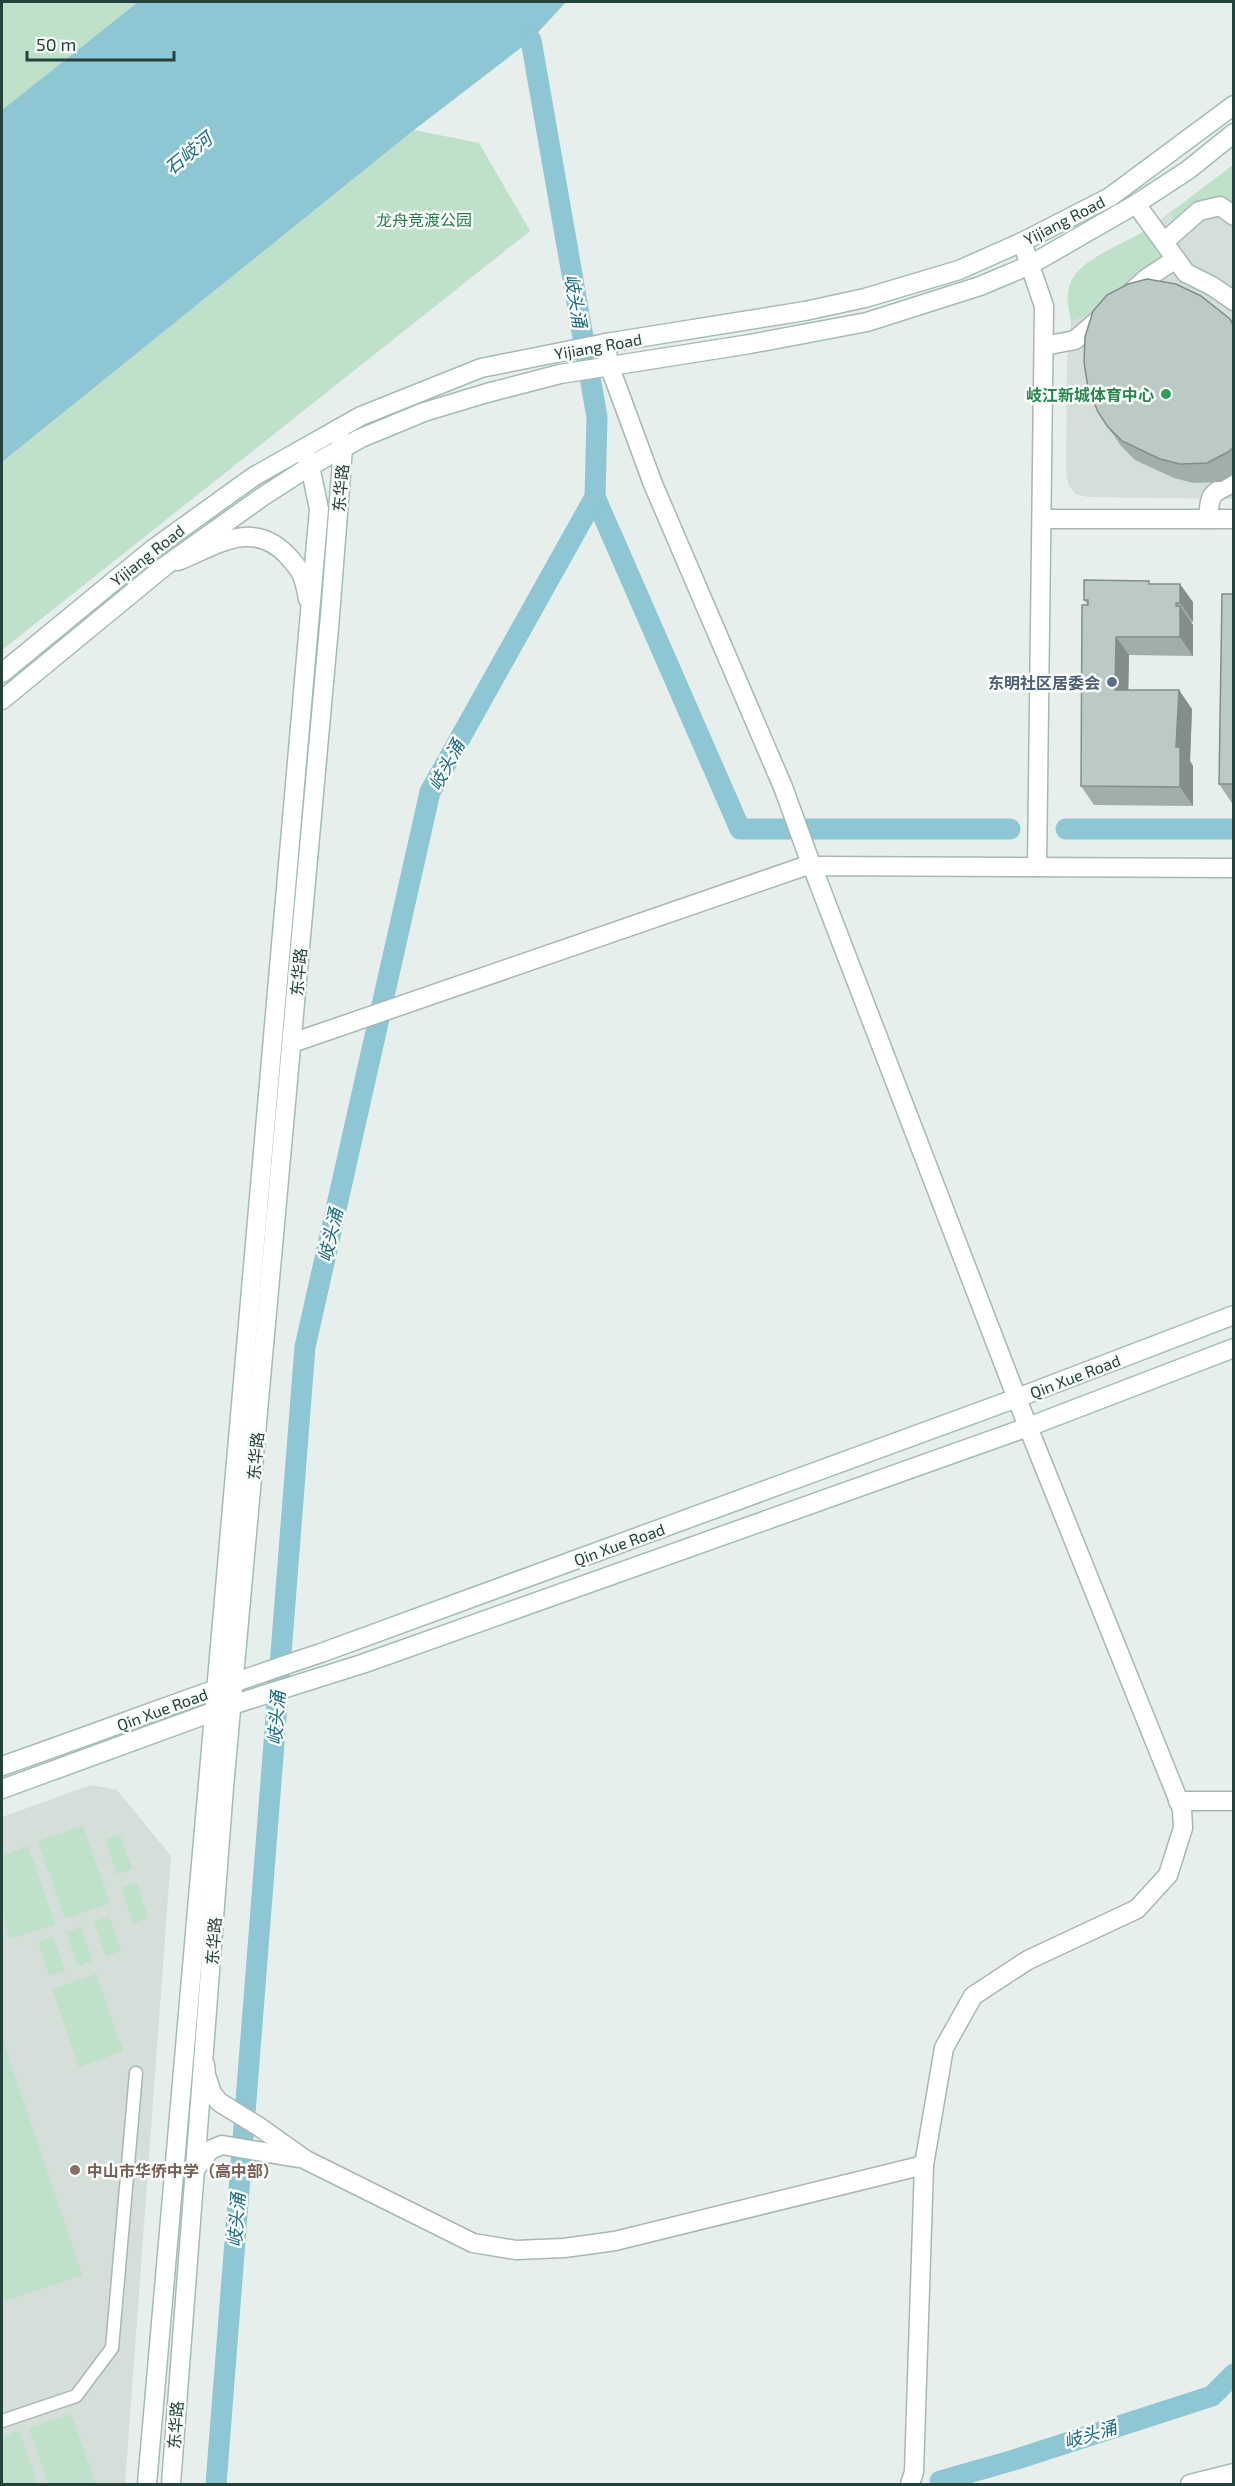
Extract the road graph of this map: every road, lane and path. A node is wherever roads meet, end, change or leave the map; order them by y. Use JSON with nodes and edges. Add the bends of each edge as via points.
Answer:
{"nodes":[{"id":1,"x":1233,"y":105,"type":"edge"},
{"id":2,"x":1233,"y":133,"type":"edge"},
{"id":3,"x":1136,"y":204,"type":"junction"},
{"id":4,"x":1233,"y":216,"type":"edge"},
{"id":5,"x":1022,"y":242,"type":"junction"},
{"id":6,"x":1164,"y":242,"type":"junction"},
{"id":7,"x":1176,"y":259,"type":"junction"},
{"id":8,"x":1030,"y":265,"type":"junction"},
{"id":9,"x":1233,"y":302,"type":"edge"},
{"id":10,"x":606,"y":343,"type":"junction"},
{"id":11,"x":1044,"y":346,"type":"junction"},
{"id":12,"x":609,"y":365,"type":"junction"},
{"id":13,"x":338,"y":429,"type":"junction"},
{"id":14,"x":343,"y":448,"type":"junction"},
{"id":15,"x":306,"y":457,"type":"junction"},
{"id":16,"x":1233,"y":483,"type":"edge"},
{"id":17,"x":1043,"y":519,"type":"junction"},
{"id":18,"x":1208,"y":519,"type":"junction"},
{"id":19,"x":1233,"y":519,"type":"edge"},
{"id":20,"x":165,"y":566,"type":"junction"},
{"id":21,"x":310,"y":612,"type":"junction"},
{"id":22,"x":2,"y":674,"type":"edge"},
{"id":23,"x":2,"y":700,"type":"edge"},
{"id":24,"x":811,"y":865,"type":"junction"},
{"id":25,"x":1037,"y":867,"type":"junction"},
{"id":26,"x":1233,"y":868,"type":"edge"},
{"id":27,"x":292,"y":1043,"type":"junction"},
{"id":28,"x":1233,"y":1315,"type":"edge"},
{"id":29,"x":1233,"y":1348,"type":"edge"},
{"id":30,"x":1017,"y":1398,"type":"junction"},
{"id":31,"x":1028,"y":1427,"type":"junction"},
{"id":32,"x":234,"y":1682,"type":"junction"},
{"id":33,"x":217,"y":1689,"type":"junction"},
{"id":34,"x":224,"y":1708,"type":"junction"},
{"id":35,"x":2,"y":1766,"type":"edge"},
{"id":36,"x":2,"y":1789,"type":"edge"},
{"id":37,"x":1178,"y":1801,"type":"junction"},
{"id":38,"x":1233,"y":1801,"type":"edge"},
{"id":39,"x":205,"y":2061,"type":"junction"},
{"id":40,"x":136,"y":2073,"type":"dead end"},
{"id":41,"x":306,"y":2160,"type":"junction"},
{"id":42,"x":924,"y":2165,"type":"junction"},
{"id":43,"x":194,"y":2171,"type":"junction"},
{"id":44,"x":2,"y":2421,"type":"edge"},
{"id":45,"x":1233,"y":2472,"type":"edge"},
{"id":46,"x":914,"y":2480,"type":"edge"},
{"id":47,"x":147,"y":2484,"type":"edge"},
{"id":48,"x":171,"y":2484,"type":"edge"},
{"id":49,"x":1190,"y":2484,"type":"edge"}],
"edges":[{"from":1,"to":5,"type":"main road","name":"Yijiang Road","via":[[1110,197]]},
{"from":2,"to":3,"type":"main road","name":"Yijiang Road","via":[[1188,170]]},
{"from":3,"to":6,"type":"main road"},
{"from":3,"to":8,"type":"main road","name":"Yijiang Road"},
{"from":4,"to":6,"type":"main road","via":[[1220,206],[1199,211]]},
{"from":5,"to":8,"type":"main road"},
{"from":5,"to":10,"type":"main road","name":"Yijiang Road","via":[[959,270],[865,298]]},
{"from":6,"to":7,"type":"main road"},
{"from":7,"to":9,"type":"main road","via":[[1186,273]]},
{"from":7,"to":11,"type":"main road","via":[[1147,278],[1075,340]]},
{"from":8,"to":11,"type":"main road","via":[[1044,306]]},
{"from":8,"to":12,"type":"main road","name":"Yijiang Road","via":[[980,286],[867,322]]},
{"from":10,"to":12,"type":"main road"},
{"from":10,"to":13,"type":"main road","name":"Yijiang Road","via":[[481,368]]},
{"from":11,"to":17,"type":"main road"},
{"from":12,"to":14,"type":"main road","name":"Yijiang Road","via":[[560,374],[424,412]]},
{"from":12,"to":24,"type":"main road","via":[[653,484],[783,787]]},
{"from":13,"to":14,"type":"main road","name":"东华路"},
{"from":13,"to":15,"type":"main road","name":"Yijiang Road"},
{"from":14,"to":15,"type":"main road","name":"Yijiang Road"},
{"from":14,"to":27,"type":"main road","name":"东华路"},
{"from":15,"to":20,"type":"main road","name":"Yijiang Road"},
{"from":15,"to":21,"type":"main road","name":"东华路","via":[[319,509]]},
{"from":15,"to":22,"type":"main road","name":"Yijiang Road","via":[[253,477],[153,549]]},
{"from":16,"to":18,"type":"main road","via":[[1212,493]]},
{"from":17,"to":18,"type":"main road"},
{"from":17,"to":25,"type":"main road"},
{"from":18,"to":19,"type":"main road"},
{"from":20,"to":21,"type":"main road","via":[[252,535],[276,544],[304,575]]},
{"from":20,"to":23,"type":"main road","name":"Yijiang Road"},
{"from":21,"to":33,"type":"main road","name":"东华路"},
{"from":24,"to":25,"type":"main road"},
{"from":24,"to":27,"type":"main road"},
{"from":24,"to":30,"type":"main road"},
{"from":25,"to":26,"type":"main road"},
{"from":27,"to":32,"type":"main road","name":"东华路"},
{"from":28,"to":30,"type":"main road","name":"Qin Xue Road"},
{"from":29,"to":31,"type":"main road","name":"Qin Xue Road"},
{"from":30,"to":31,"type":"main road"},
{"from":30,"to":32,"type":"main road","name":"Qin Xue Road"},
{"from":31,"to":34,"type":"main road","name":"Qin Xue Road","via":[[318,1679]]},
{"from":31,"to":37,"type":"main road"},
{"from":32,"to":33,"type":"main road","name":"Qin Xue Road"},
{"from":32,"to":34,"type":"main road","name":"东华路"},
{"from":33,"to":34,"type":"main road","name":"东华路"},
{"from":33,"to":35,"type":"main road","name":"Qin Xue Road"},
{"from":34,"to":36,"type":"main road","name":"Qin Xue Road"},
{"from":34,"to":39,"type":"main road","name":"东华路"},
{"from":34,"to":47,"type":"main road","name":"东华路"},
{"from":37,"to":38,"type":"main road"},
{"from":37,"to":42,"type":"main road","via":[[1183,1828],[1167,1875],[1137,1909],[1029,1960],[973,1996],[944,2048]]},
{"from":39,"to":41,"type":"main road","via":[[212,2093],[219,2102]]},
{"from":39,"to":43,"type":"main road","name":"东华路"},
{"from":40,"to":44,"type":"lane","via":[[112,2348],[76,2396]]},
{"from":41,"to":42,"type":"main road","via":[[473,2243],[516,2250],[615,2241]]},
{"from":41,"to":43,"type":"main road","via":[[222,2145],[210,2150]]},
{"from":42,"to":46,"type":"main road"},
{"from":43,"to":48,"type":"main road","name":"东华路"},
{"from":45,"to":49,"type":"main road"}]}
